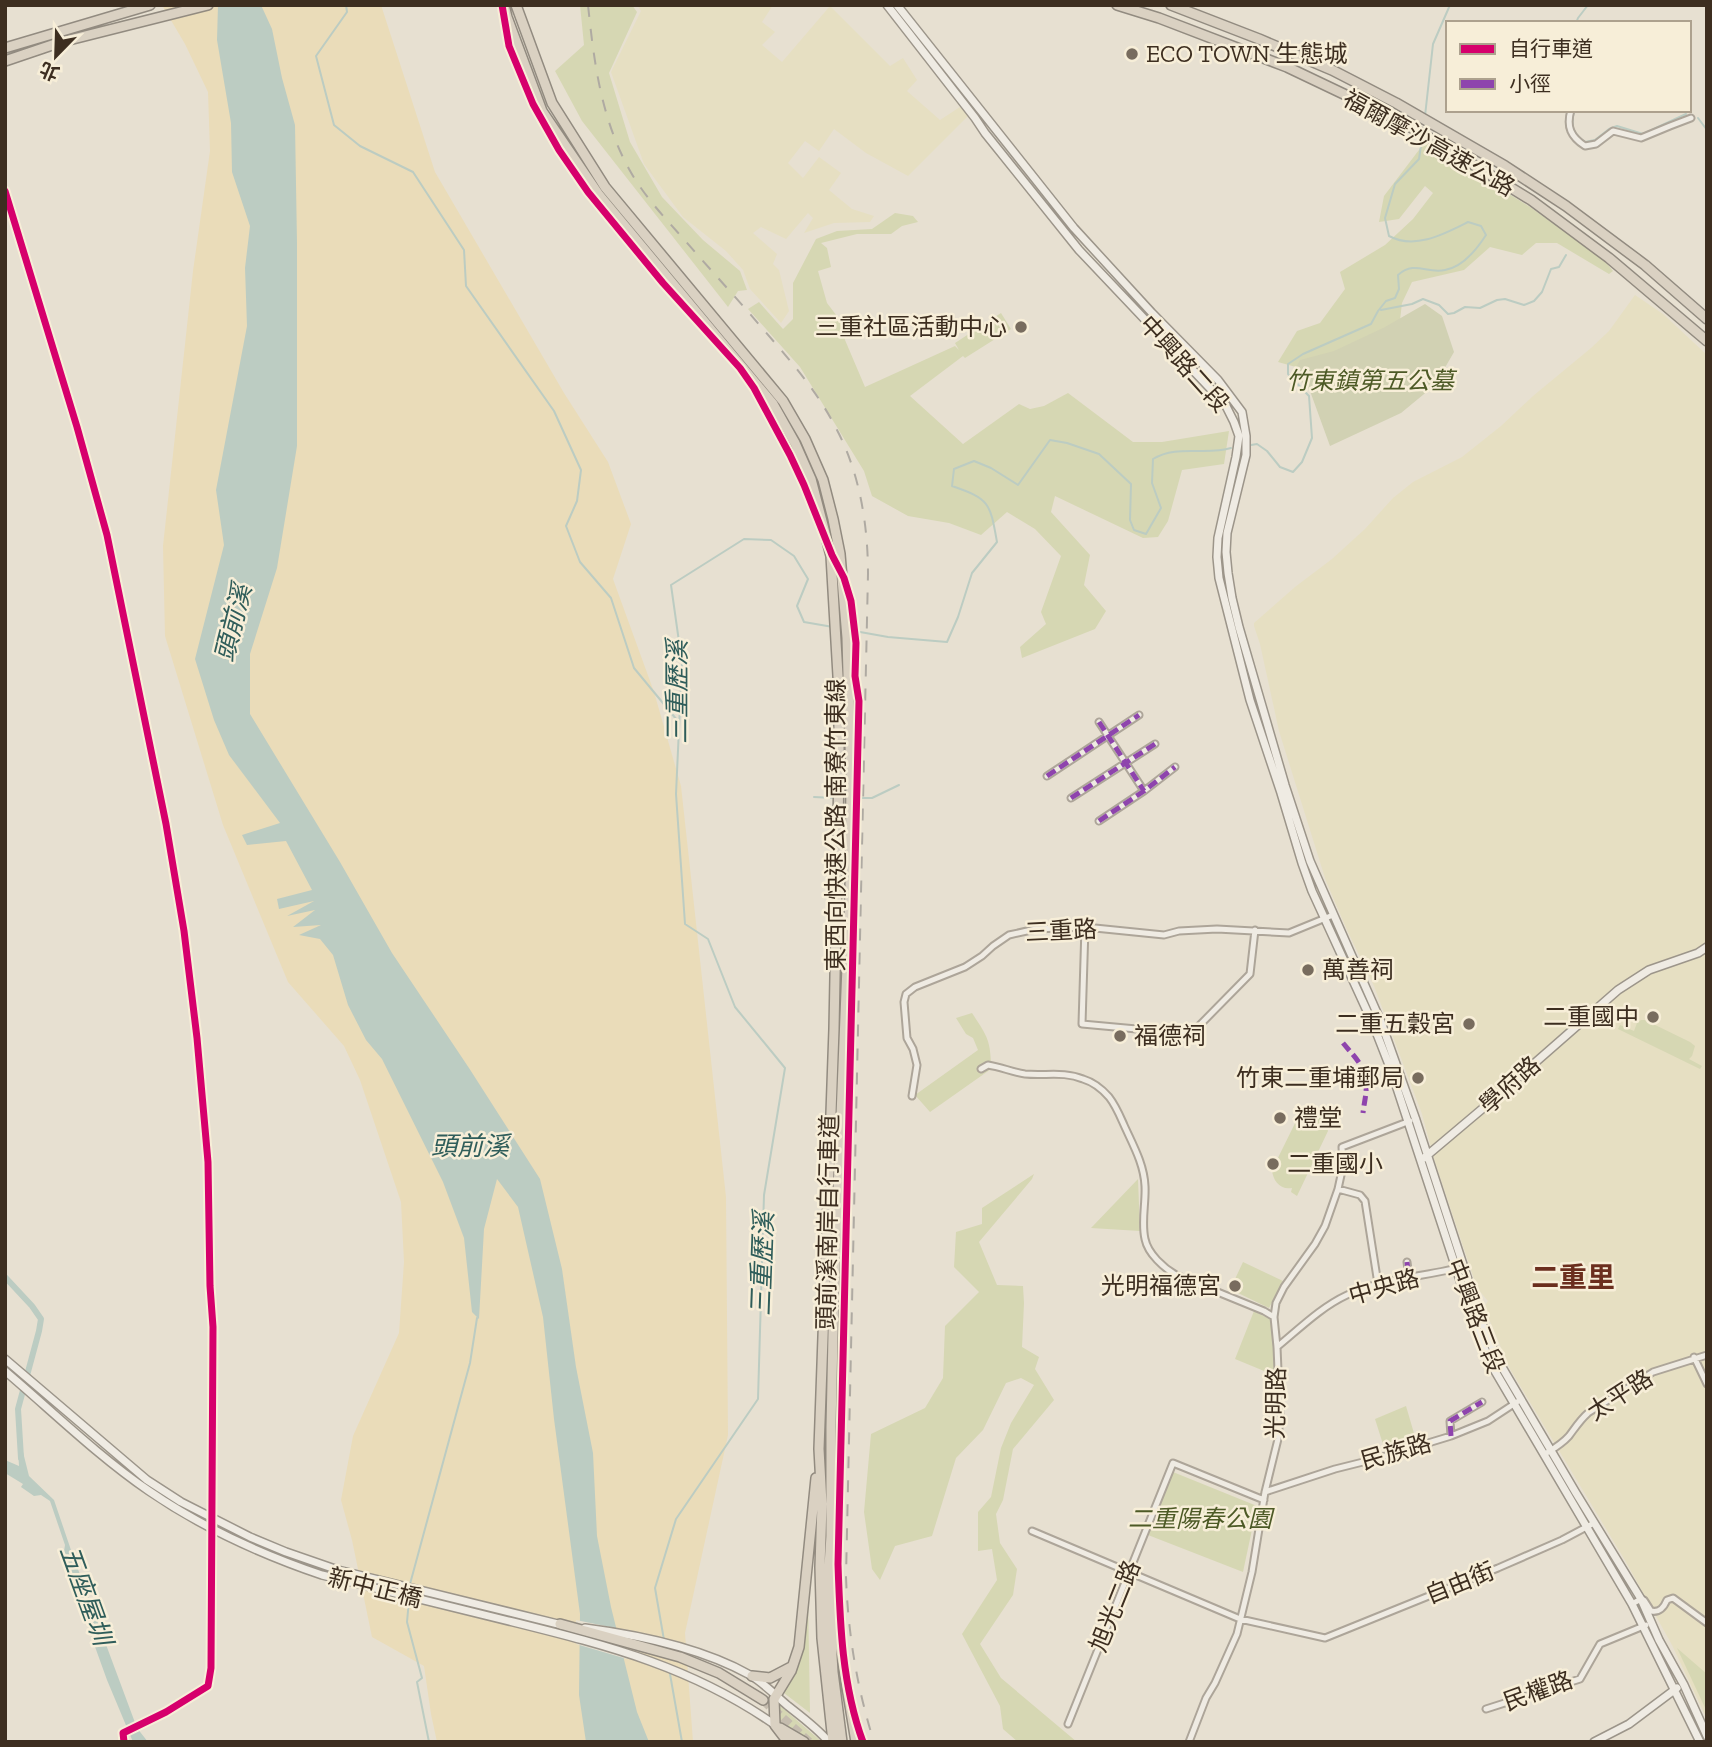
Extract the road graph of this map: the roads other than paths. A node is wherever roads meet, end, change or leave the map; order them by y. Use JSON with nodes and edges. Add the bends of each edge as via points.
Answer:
{"nodes":[{"id":1,"x":150,"y":5,"type":"edge"},
{"id":2,"x":208,"y":5,"type":"edge"},
{"id":3,"x":505,"y":5,"type":"edge"},
{"id":4,"x":516,"y":5,"type":"edge"},
{"id":5,"x":887,"y":5,"type":"edge"},
{"id":6,"x":897,"y":5,"type":"edge"},
{"id":7,"x":1117,"y":5,"type":"edge"},
{"id":8,"x":1171,"y":5,"type":"edge"},
{"id":9,"x":5,"y":48,"type":"edge"},
{"id":10,"x":5,"y":61,"type":"edge"},
{"id":11,"x":1571,"y":112,"type":"edge"},
{"id":12,"x":1691,"y":118,"type":"dead end"},
{"id":13,"x":1707,"y":319,"type":"edge"},
{"id":14,"x":1707,"y":341,"type":"edge"},
{"id":15,"x":1194,"y":356,"type":"junction"},
{"id":16,"x":1186,"y":363,"type":"junction"},
{"id":17,"x":844,"y":694,"type":"junction"},
{"id":18,"x":1139,"y":715,"type":"dead end"},
{"id":19,"x":1099,"y":722,"type":"dead end"},
{"id":20,"x":1108,"y":736,"type":"junction"},
{"id":21,"x":1155,"y":744,"type":"dead end"},
{"id":22,"x":1126,"y":762,"type":"junction"},
{"id":23,"x":1175,"y":766,"type":"dead end"},
{"id":24,"x":1047,"y":776,"type":"dead end"},
{"id":25,"x":1144,"y":791,"type":"junction"},
{"id":26,"x":1071,"y":798,"type":"dead end"},
{"id":27,"x":1099,"y":821,"type":"dead end"},
{"id":28,"x":1329,"y":917,"type":"junction"},
{"id":29,"x":1085,"y":927,"type":"junction"},
{"id":30,"x":1255,"y":930,"type":"junction"},
{"id":31,"x":1707,"y":947,"type":"edge"},
{"id":32,"x":981,"y":1069,"type":"dead end"},
{"id":33,"x":912,"y":1096,"type":"dead end"},
{"id":34,"x":1411,"y":1121,"type":"junction"},
{"id":35,"x":1424,"y":1158,"type":"junction"},
{"id":36,"x":1338,"y":1189,"type":"junction"},
{"id":37,"x":1407,"y":1262,"type":"dead end"},
{"id":38,"x":1460,"y":1267,"type":"junction"},
{"id":39,"x":1409,"y":1278,"type":"junction"},
{"id":40,"x":1378,"y":1284,"type":"junction"},
{"id":41,"x":1274,"y":1317,"type":"junction"},
{"id":42,"x":1277,"y":1347,"type":"junction"},
{"id":43,"x":1707,"y":1354,"type":"edge"},
{"id":44,"x":1694,"y":1357,"type":"junction"},
{"id":45,"x":5,"y":1359,"type":"edge"},
{"id":46,"x":5,"y":1371,"type":"edge"},
{"id":47,"x":14,"y":1373,"type":"junction"},
{"id":48,"x":1707,"y":1384,"type":"edge"},
{"id":49,"x":1482,"y":1402,"type":"dead end"},
{"id":50,"x":1517,"y":1402,"type":"junction"},
{"id":51,"x":1451,"y":1436,"type":"junction"},
{"id":52,"x":819,"y":1449,"type":"junction"},
{"id":53,"x":1548,"y":1452,"type":"junction"},
{"id":54,"x":1265,"y":1492,"type":"junction"},
{"id":55,"x":1264,"y":1500,"type":"junction"},
{"id":56,"x":1590,"y":1525,"type":"junction"},
{"id":57,"x":1032,"y":1531,"type":"dead end"},
{"id":58,"x":831,"y":1536,"type":"junction"},
{"id":59,"x":1129,"y":1572,"type":"junction"},
{"id":60,"x":1641,"y":1599,"type":"junction"},
{"id":61,"x":1632,"y":1604,"type":"junction"},
{"id":62,"x":1240,"y":1619,"type":"junction"},
{"id":63,"x":1652,"y":1623,"type":"junction"},
{"id":64,"x":1707,"y":1623,"type":"edge"},
{"id":65,"x":560,"y":1624,"type":"junction"},
{"id":66,"x":1644,"y":1626,"type":"junction"},
{"id":67,"x":793,"y":1666,"type":"junction"},
{"id":68,"x":752,"y":1676,"type":"junction"},
{"id":69,"x":1684,"y":1685,"type":"junction"},
{"id":70,"x":1674,"y":1690,"type":"junction"},
{"id":71,"x":776,"y":1696,"type":"junction"},
{"id":72,"x":763,"y":1700,"type":"tunnel mouth"},
{"id":73,"x":1486,"y":1709,"type":"dead end"},
{"id":74,"x":1068,"y":1724,"type":"dead end"},
{"id":75,"x":775,"y":1725,"type":"junction"},
{"id":76,"x":1707,"y":1736,"type":"edge"},
{"id":77,"x":836,"y":1740,"type":"edge"},
{"id":78,"x":788,"y":1742,"type":"edge"},
{"id":79,"x":796,"y":1742,"type":"edge"},
{"id":80,"x":804,"y":1742,"type":"edge"},
{"id":81,"x":853,"y":1742,"type":"edge"},
{"id":82,"x":1189,"y":1742,"type":"edge"},
{"id":83,"x":1594,"y":1742,"type":"edge"},
{"id":84,"x":1700,"y":1742,"type":"edge"}],
"edges":[{"from":1,"to":9,"type":"highway"},
{"from":2,"to":10,"type":"highway"},
{"from":3,"to":17,"type":"highway","name":"東西向快速公路 南寮竹東線","via":[[542,111],[599,195],[773,404],[795,443],[811,479],[831,556]]},
{"from":4,"to":17,"type":"highway","name":"東西向快速公路 南寮竹東線","via":[[552,103],[605,187],[783,401],[805,439],[823,480],[840,554],[847,638]]},
{"from":5,"to":16,"type":"main road","name":"中興路二段","via":[[1079,250]]},
{"from":6,"to":15,"type":"main road","name":"中興路二段","via":[[1074,228]]},
{"from":7,"to":14,"type":"highway","name":"福爾摩沙高速公路","via":[[1287,67],[1425,135],[1531,200],[1609,258]]},
{"from":8,"to":13,"type":"highway","name":"福爾摩沙高速公路","via":[[1332,70],[1505,166],[1644,265]]},
{"from":11,"to":12,"type":"street","via":[[1571,133],[1586,146],[1613,131],[1641,138]]},
{"from":15,"to":16,"type":"main road"},
{"from":15,"to":28,"type":"main road","name":"中興路二段","via":[[1231,397],[1245,422],[1246,455],[1227,533],[1232,598]]},
{"from":16,"to":28,"type":"main road","name":"中興路二段","via":[[1225,404],[1239,436],[1218,538],[1219,578],[1250,700],[1302,863]]},
{"from":17,"to":52,"type":"highway","name":"東西向快速公路 南寮竹東線"},
{"from":17,"to":58,"type":"highway","name":"東西向快速公路 南寮竹東線","via":[[851,779],[850,892],[834,1290]]},
{"from":18,"to":20,"type":"street"},
{"from":19,"to":20,"type":"street"},
{"from":20,"to":22,"type":"street"},
{"from":20,"to":24,"type":"street"},
{"from":21,"to":22,"type":"street"},
{"from":22,"to":25,"type":"street"},
{"from":22,"to":26,"type":"street"},
{"from":23,"to":25,"type":"street"},
{"from":25,"to":27,"type":"street"},
{"from":28,"to":30,"type":"street","name":"三重路","via":[[1289,933]]},
{"from":28,"to":34,"type":"main road","name":"中興路三段"},
{"from":29,"to":30,"type":"street","name":"三重路","via":[[1164,934]]},
{"from":29,"to":30,"type":"street","via":[[1082,1024],[1191,1034],[1250,974]]},
{"from":29,"to":33,"type":"street","name":"三重路","via":[[1010,935],[965,967],[906,994],[907,1038],[917,1065]]},
{"from":31,"to":35,"type":"main road","name":"學府路","via":[[1650,970],[1618,990]]},
{"from":32,"to":41,"type":"street","via":[[988,1065],[1025,1074],[1066,1074],[1097,1086],[1116,1107],[1141,1163],[1148,1247],[1167,1270]]},
{"from":34,"to":35,"type":"main road","name":"中興路三段"},
{"from":34,"to":36,"type":"street","name":"光明路","via":[[1342,1147]]},
{"from":35,"to":38,"type":"main road","name":"中興路三段"},
{"from":36,"to":40,"type":"street","via":[[1365,1201]]},
{"from":36,"to":41,"type":"street","name":"光明路","via":[[1325,1226],[1284,1287]]},
{"from":37,"to":39,"type":"street"},
{"from":38,"to":39,"type":"street","name":"中央路"},
{"from":38,"to":50,"type":"main road","name":"中興路三段","via":[[1475,1326],[1492,1366]]},
{"from":39,"to":40,"type":"street","name":"中央路"},
{"from":40,"to":42,"type":"street","name":"中央路","via":[[1331,1303]]},
{"from":41,"to":42,"type":"street","name":"光明路"},
{"from":42,"to":54,"type":"street","name":"光明路","via":[[1279,1432]]},
{"from":43,"to":44,"type":"street","name":"太平路"},
{"from":44,"to":48,"type":"street"},
{"from":44,"to":53,"type":"street","name":"太平路","via":[[1653,1372],[1588,1413]]},
{"from":45,"to":47,"type":"main road"},
{"from":46,"to":47,"type":"main road"},
{"from":47,"to":65,"type":"main road","name":"新中正橋","via":[[147,1480],[250,1537],[338,1570]]},
{"from":47,"to":75,"type":"main road","name":"新中正橋","via":[[149,1491],[258,1550],[322,1575],[641,1657],[712,1686]]},
{"from":49,"to":51,"type":"street","via":[[1450,1421]]},
{"from":50,"to":51,"type":"street","name":"民族路","via":[[1488,1421]]},
{"from":50,"to":53,"type":"main road","name":"中興路三段"},
{"from":51,"to":54,"type":"street","name":"民族路"},
{"from":52,"to":67,"type":"highway","via":[[799,1647]]},
{"from":52,"to":77,"type":"highway","name":"東西向快速公路 南寮竹東線","via":[[822,1638]]},
{"from":53,"to":56,"type":"main road","name":"中興路三段"},
{"from":54,"to":55,"type":"street","name":"光明路"},
{"from":55,"to":59,"type":"street","name":"旭光二路","via":[[1173,1462]]},
{"from":55,"to":62,"type":"street","name":"光明路"},
{"from":56,"to":60,"type":"main road","name":"中興路三段"},
{"from":56,"to":61,"type":"main road","name":"中興路三段"},
{"from":56,"to":62,"type":"street","name":"自由街","via":[[1325,1639]]},
{"from":57,"to":59,"type":"street"},
{"from":58,"to":77,"type":"highway","name":"東西向快速公路 南寮竹東線","via":[[829,1607]]},
{"from":58,"to":81,"type":"highway"},
{"from":59,"to":62,"type":"street"},
{"from":59,"to":74,"type":"street","name":"旭光二路"},
{"from":60,"to":61,"type":"street"},
{"from":60,"to":63,"type":"main road","name":"中興路三段"},
{"from":60,"to":64,"type":"street","via":[[1655,1612],[1673,1598]]},
{"from":61,"to":66,"type":"main road","name":"中興路三段"},
{"from":62,"to":82,"type":"street","name":"光明路"},
{"from":63,"to":66,"type":"street","name":"民權路"},
{"from":63,"to":69,"type":"main road","name":"中興路三段"},
{"from":65,"to":68,"type":"main road","name":"新中正橋","via":[[646,1638],[715,1659]]},
{"from":65,"to":72,"type":"highway","via":[[680,1657],[719,1673]]},
{"from":66,"to":70,"type":"main road","name":"中興路三段"},
{"from":66,"to":73,"type":"street","name":"民權路","via":[[1600,1644],[1580,1679]]},
{"from":67,"to":68,"type":"highway","via":[[770,1678]]},
{"from":67,"to":71,"type":"highway"},
{"from":68,"to":71,"type":"main road","name":"新中正橋"},
{"from":69,"to":70,"type":"main road"},
{"from":69,"to":76,"type":"main road","name":"中興路三段"},
{"from":70,"to":83,"type":"main road","via":[[1629,1724]]},
{"from":70,"to":84,"type":"main road","name":"中興路三段"},
{"from":71,"to":75,"type":"highway"},
{"from":71,"to":77,"type":"main road","name":"新中正橋"},
{"from":75,"to":78,"type":"highway"},
{"from":75,"to":79,"type":"main road","name":"新中正橋"},
{"from":75,"to":80,"type":"highway"}]}
